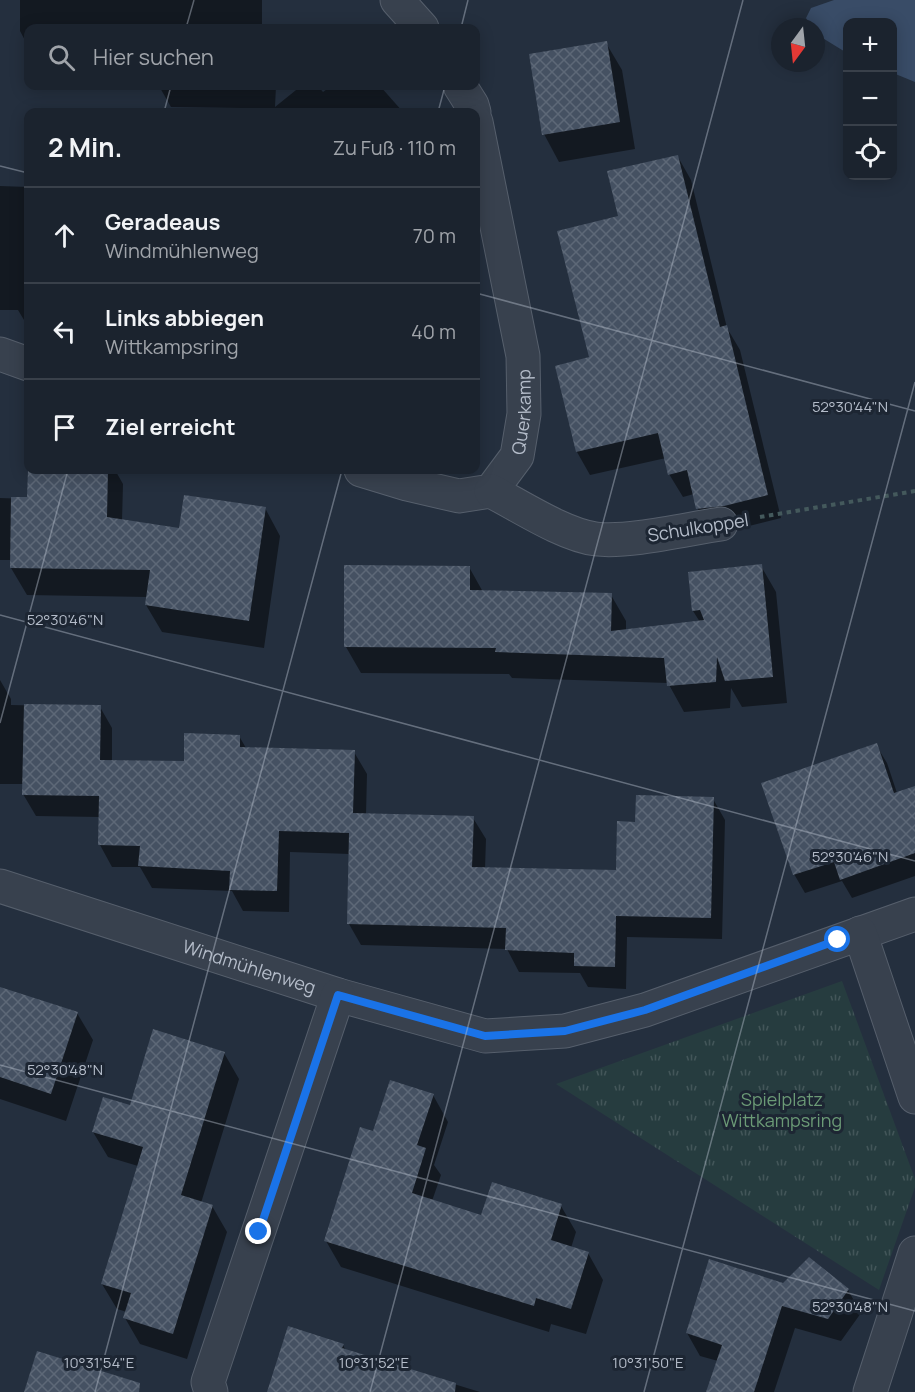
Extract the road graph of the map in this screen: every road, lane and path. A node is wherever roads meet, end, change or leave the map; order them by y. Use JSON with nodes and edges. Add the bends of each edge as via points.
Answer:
{"nodes":[{"id":1,"x":397,"y":0,"type":"edge"},
{"id":2,"x":418,"y":24,"type":"edge"},
{"id":3,"x":463,"y":90,"type":"edge"},
{"id":4,"x":473,"y":108,"type":"edge"},
{"id":5,"x":480,"y":142,"type":"edge"},
{"id":6,"x":0,"y":354,"type":"edge"},
{"id":7,"x":24,"y":362,"type":"edge"},
{"id":8,"x":374,"y":474,"type":"edge"},
{"id":9,"x":491,"y":491,"type":"junction"},
{"id":10,"x":915,"y":491,"type":"edge"},
{"id":11,"x":721,"y":524,"type":"joint"},
{"id":12,"x":0,"y":886,"type":"edge"},
{"id":13,"x":915,"y":914,"type":"edge"},
{"id":14,"x":860,"y":933,"type":"junction"},
{"id":15,"x":338,"y":995,"type":"junction"},
{"id":16,"x":915,"y":1097,"type":"edge"},
{"id":17,"x":915,"y":1253,"type":"edge"},
{"id":18,"x":211,"y":1392,"type":"edge"},
{"id":19,"x":870,"y":1392,"type":"edge"}],
"edges":[{"from":1,"to":2,"type":"street"},
{"from":3,"to":4,"type":"street"},
{"from":5,"to":9,"type":"street","name":"Querkamp","via":[[522,356],[524,414],[517,456]]},
{"from":6,"to":7,"type":"street"},
{"from":8,"to":9,"type":"street","via":[[459,496]]},
{"from":9,"to":11,"type":"street","name":"Schulkoppel","via":[[572,532],[597,539],[631,538]]},
{"from":10,"to":11,"type":"path","name":"Schulkoppel"},
{"from":12,"to":15,"type":"street","name":"Windmühlenweg"},
{"from":13,"to":14,"type":"street","name":"Windmühlenweg"},
{"from":14,"to":15,"type":"street","name":"Windmühlenweg","via":[[645,1010],[565,1031],[485,1036]]},
{"from":14,"to":16,"type":"street"},
{"from":15,"to":18,"type":"street","via":[[208,1382]]},
{"from":17,"to":19,"type":"street"}]}
